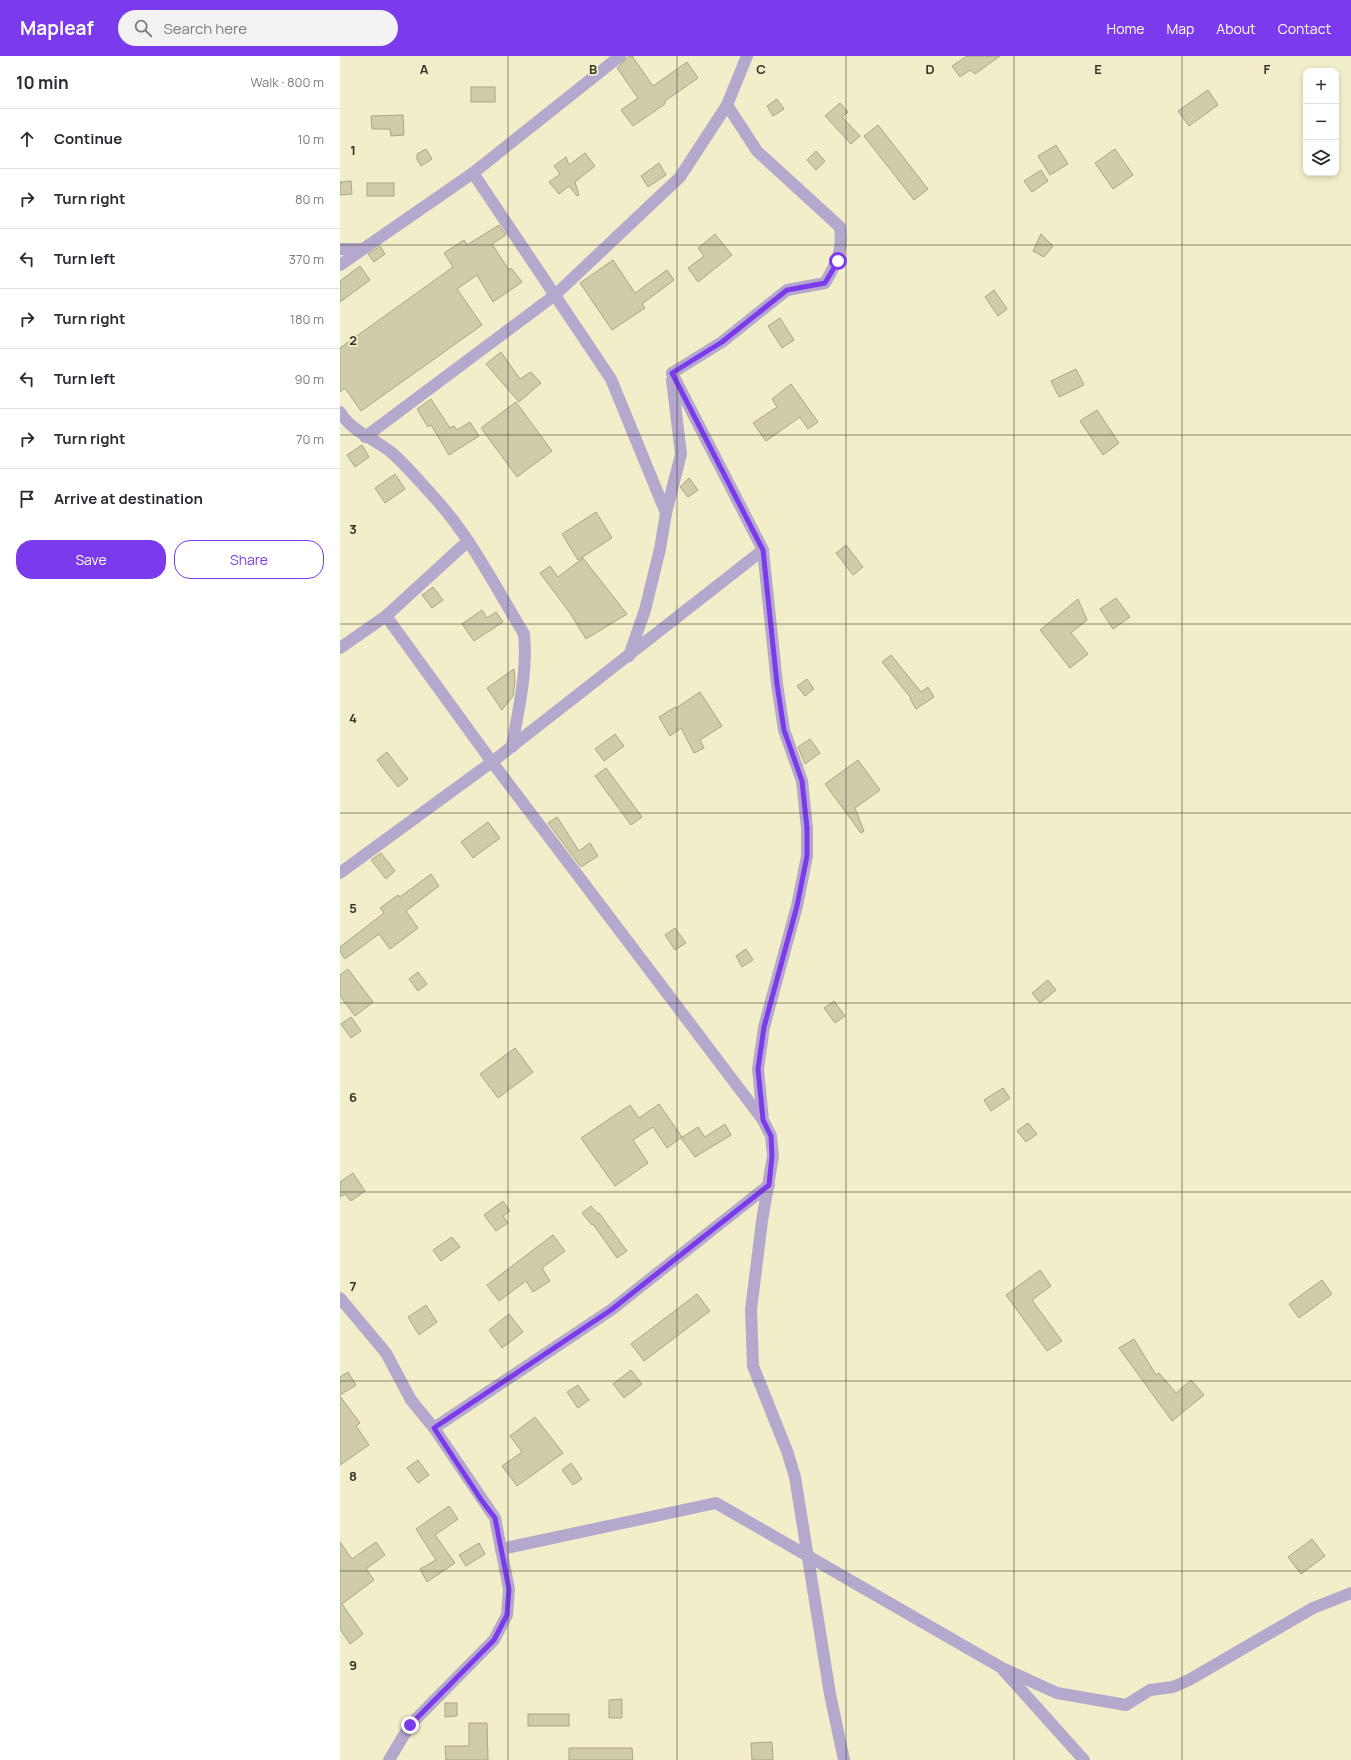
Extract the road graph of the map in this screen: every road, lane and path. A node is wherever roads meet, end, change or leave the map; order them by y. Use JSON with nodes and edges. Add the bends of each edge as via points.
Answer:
{"nodes":[{"id":1,"x":620,"y":56,"type":"edge"},
{"id":2,"x":747,"y":56,"type":"edge"},
{"id":3,"x":727,"y":105,"type":"junction"},
{"id":4,"x":473,"y":173,"type":"junction"},
{"id":5,"x":340,"y":249,"type":"edge"},
{"id":6,"x":361,"y":249,"type":"junction"},
{"id":7,"x":340,"y":265,"type":"edge"},
{"id":8,"x":555,"y":295,"type":"junction"},
{"id":9,"x":672,"y":373,"type":"junction"},
{"id":10,"x":340,"y":412,"type":"edge"},
{"id":11,"x":365,"y":436,"type":"junction"},
{"id":12,"x":666,"y":513,"type":"junction"},
{"id":13,"x":468,"y":541,"type":"junction"},
{"id":14,"x":763,"y":550,"type":"junction"},
{"id":15,"x":386,"y":616,"type":"junction"},
{"id":16,"x":340,"y":648,"type":"edge"},
{"id":17,"x":629,"y":656,"type":"junction"},
{"id":18,"x":512,"y":747,"type":"junction"},
{"id":19,"x":492,"y":762,"type":"junction"},
{"id":20,"x":340,"y":873,"type":"edge"},
{"id":21,"x":763,"y":1120,"type":"junction"},
{"id":22,"x":769,"y":1185,"type":"junction"},
{"id":23,"x":341,"y":1301,"type":"edge"},
{"id":24,"x":434,"y":1428,"type":"junction"},
{"id":25,"x":501,"y":1549,"type":"junction"},
{"id":26,"x":808,"y":1557,"type":"junction"},
{"id":27,"x":1351,"y":1593,"type":"edge"},
{"id":28,"x":1002,"y":1668,"type":"junction"},
{"id":29,"x":389,"y":1760,"type":"edge"},
{"id":30,"x":844,"y":1760,"type":"edge"},
{"id":31,"x":1084,"y":1760,"type":"edge"}],
"edges":[{"from":1,"to":4,"type":"street"},
{"from":2,"to":3,"type":"street"},
{"from":3,"to":8,"type":"street","via":[[680,177]]},
{"from":3,"to":9,"type":"street","via":[[758,151],[840,227],[838,261],[825,283],[787,290],[722,342]]},
{"from":4,"to":6,"type":"street"},
{"from":4,"to":8,"type":"street"},
{"from":5,"to":6,"type":"street"},
{"from":6,"to":7,"type":"street"},
{"from":8,"to":11,"type":"street"},
{"from":8,"to":12,"type":"street","via":[[611,379]]},
{"from":9,"to":12,"type":"street","via":[[681,454]]},
{"from":9,"to":14,"type":"street"},
{"from":10,"to":11,"type":"street"},
{"from":11,"to":13,"type":"street","via":[[392,453],[434,496]]},
{"from":12,"to":17,"type":"street","via":[[645,610]]},
{"from":13,"to":15,"type":"street"},
{"from":13,"to":18,"type":"street","via":[[524,634],[525,668]]},
{"from":14,"to":17,"type":"street"},
{"from":14,"to":21,"type":"street","via":[[784,730],[802,781],[807,856],[797,906],[764,1027],[758,1069]]},
{"from":15,"to":16,"type":"street"},
{"from":15,"to":19,"type":"street"},
{"from":17,"to":18,"type":"street"},
{"from":18,"to":19,"type":"street"},
{"from":19,"to":20,"type":"street"},
{"from":19,"to":21,"type":"street"},
{"from":21,"to":22,"type":"street","via":[[771,1136]]},
{"from":22,"to":24,"type":"street","via":[[611,1310]]},
{"from":22,"to":26,"type":"street","via":[[751,1310],[753,1366],[795,1477]]},
{"from":23,"to":24,"type":"street","via":[[386,1353],[411,1400]]},
{"from":24,"to":25,"type":"street","via":[[495,1518]]},
{"from":25,"to":26,"type":"street","via":[[716,1503]]},
{"from":25,"to":29,"type":"street","via":[[509,1589],[507,1615],[494,1640],[410,1725]]},
{"from":26,"to":28,"type":"street"},
{"from":26,"to":30,"type":"street","via":[[830,1694]]},
{"from":27,"to":28,"type":"street","via":[[1313,1608],[1189,1680],[1173,1687],[1150,1690],[1126,1705],[1057,1692]]},
{"from":28,"to":31,"type":"street"}]}
